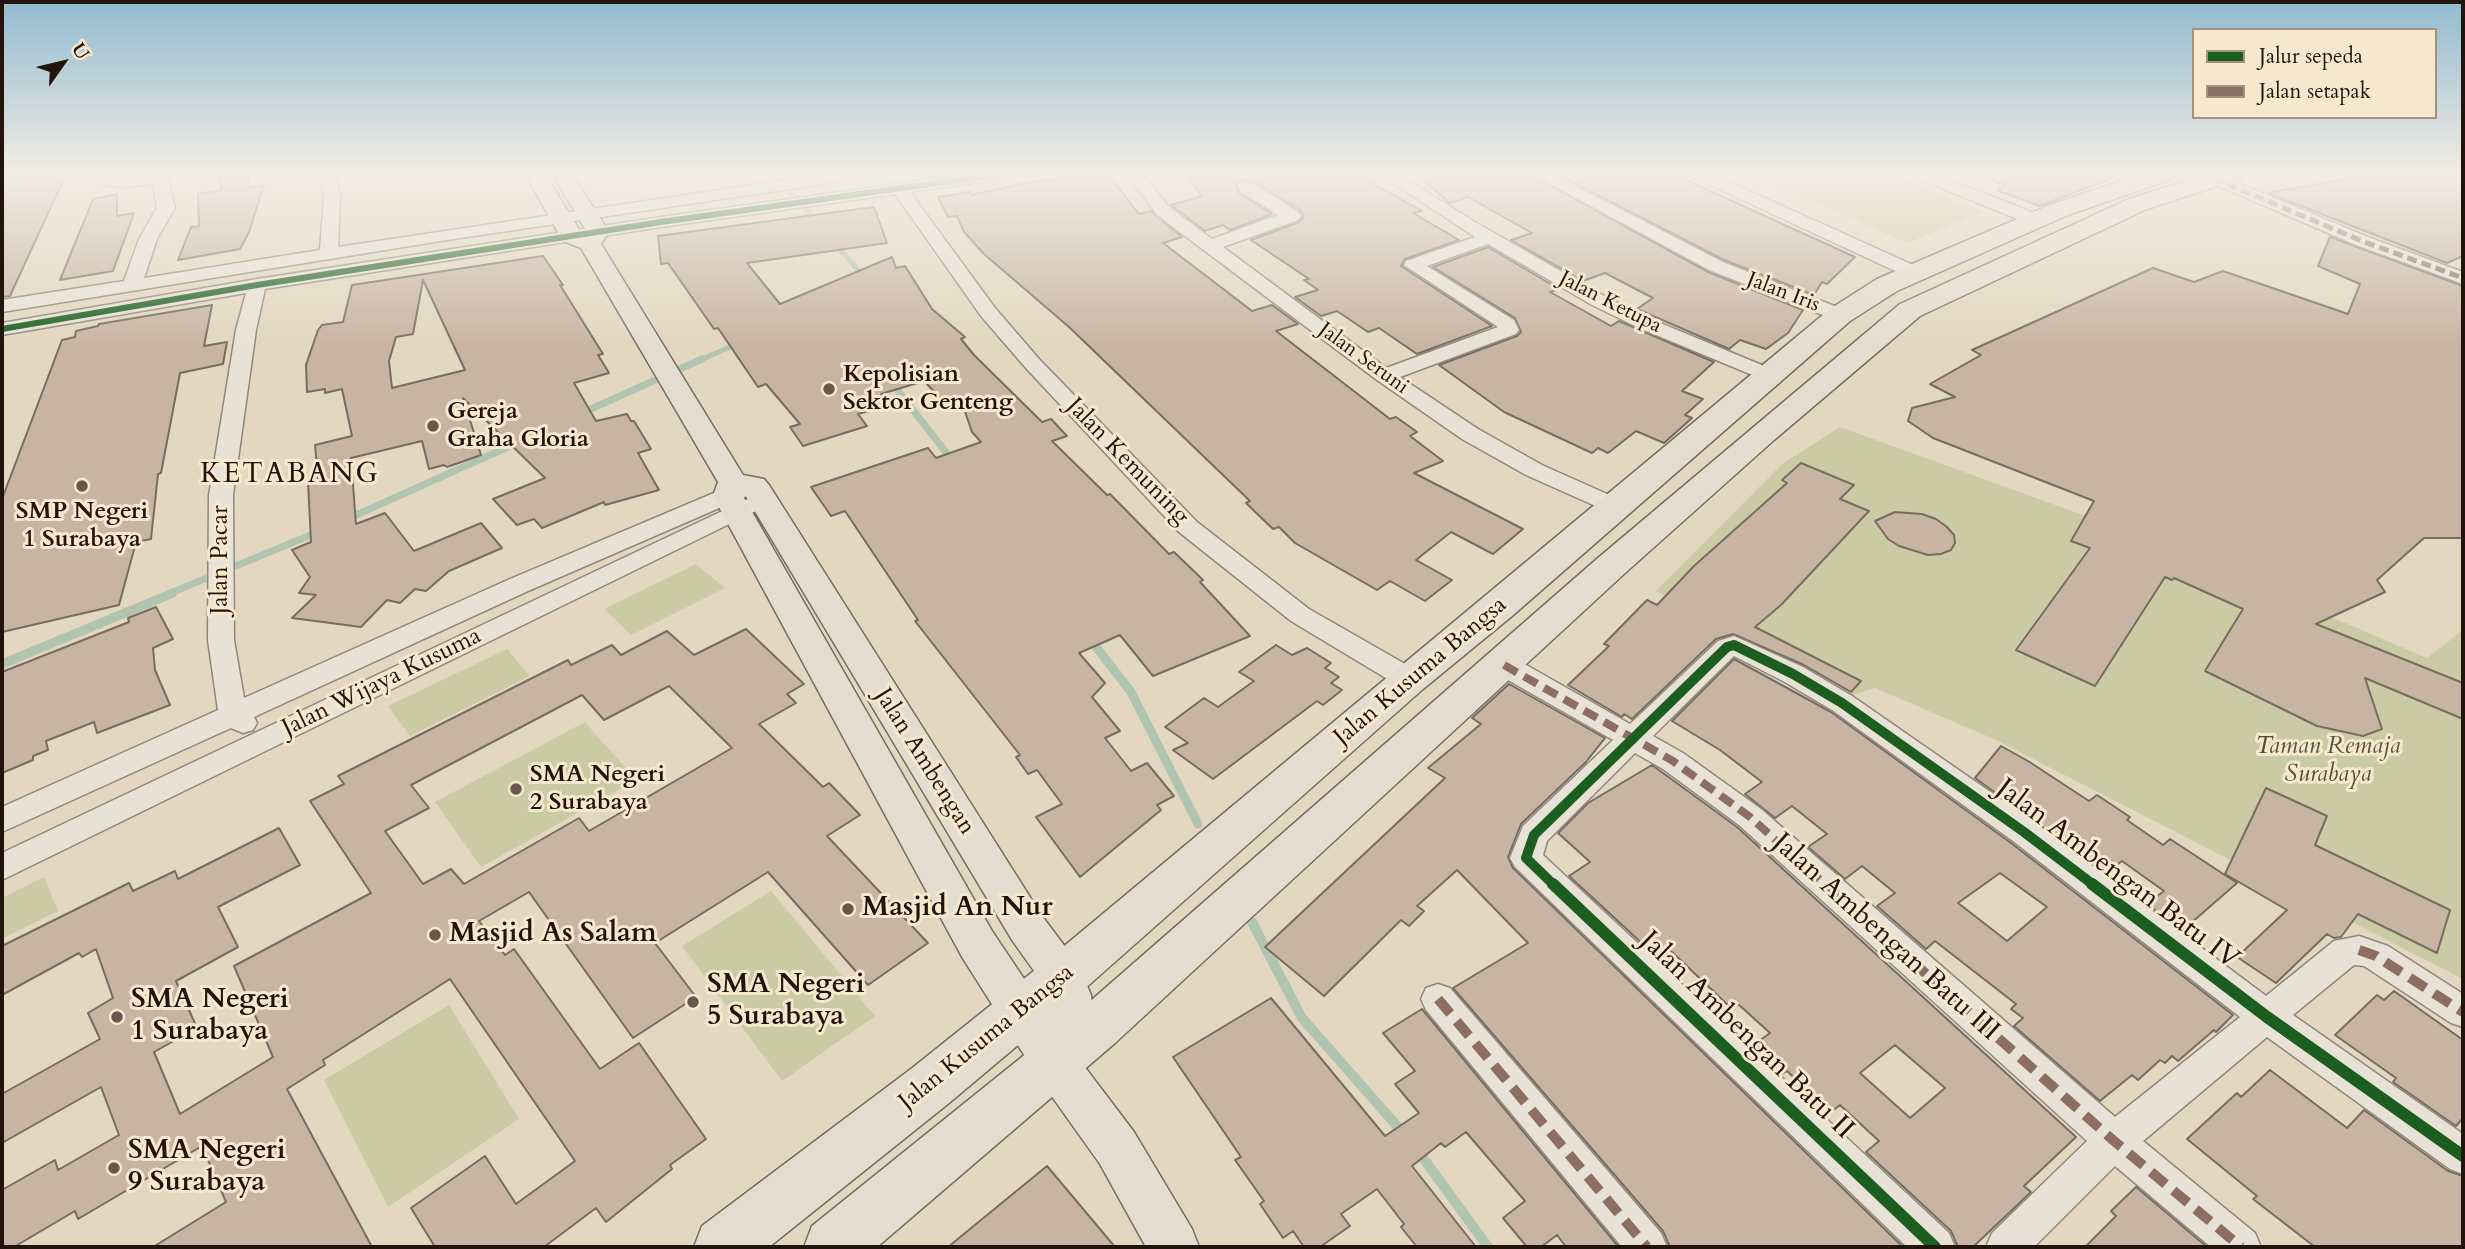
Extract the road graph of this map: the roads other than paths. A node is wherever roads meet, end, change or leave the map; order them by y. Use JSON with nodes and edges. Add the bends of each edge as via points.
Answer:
{"nodes":[{"id":1,"x":153,"y":232,"type":"edge"},
{"id":2,"x":330,"y":232,"type":"edge"},
{"id":3,"x":547,"y":232,"type":"edge"},
{"id":4,"x":563,"y":232,"type":"edge"},
{"id":5,"x":584,"y":232,"type":"edge"},
{"id":6,"x":931,"y":232,"type":"edge"},
{"id":7,"x":1190,"y":232,"type":"edge"},
{"id":8,"x":1246,"y":232,"type":"edge"},
{"id":9,"x":1480,"y":232,"type":"edge"},
{"id":10,"x":1653,"y":232,"type":"edge"},
{"id":11,"x":1840,"y":232,"type":"edge"},
{"id":12,"x":2008,"y":232,"type":"edge"},
{"id":13,"x":2075,"y":232,"type":"edge"},
{"id":14,"x":2343,"y":232,"type":"edge"},
{"id":15,"x":1489,"y":238,"type":"junction"},
{"id":16,"x":1208,"y":246,"type":"junction"},
{"id":17,"x":329,"y":253,"type":"junction"},
{"id":18,"x":1926,"y":268,"type":"junction"},
{"id":19,"x":2461,"y":274,"type":"edge"},
{"id":20,"x":1973,"y":279,"type":"junction"},
{"id":21,"x":131,"y":285,"type":"junction"},
{"id":22,"x":257,"y":285,"type":"junction"},
{"id":23,"x":2,"y":306,"type":"edge"},
{"id":24,"x":1840,"y":315,"type":"junction"},
{"id":25,"x":2,"y":328,"type":"edge"},
{"id":26,"x":1769,"y":374,"type":"junction"},
{"id":27,"x":1384,"y":376,"type":"junction"},
{"id":28,"x":743,"y":495,"type":"junction"},
{"id":29,"x":1617,"y":507,"type":"junction"},
{"id":30,"x":1499,"y":607,"type":"junction"},
{"id":31,"x":1540,"y":631,"type":"junction"},
{"id":32,"x":1504,"y":665,"type":"junction"},
{"id":33,"x":1409,"y":680,"type":"junction"},
{"id":34,"x":233,"y":713,"type":"junction"},
{"id":35,"x":1632,"y":737,"type":"junction"},
{"id":36,"x":261,"y":741,"type":"junction"},
{"id":37,"x":2,"y":820,"type":"edge"},
{"id":38,"x":1526,"y":858,"type":"joint"},
{"id":39,"x":2,"y":867,"type":"edge"},
{"id":40,"x":2359,"y":950,"type":"joint"},
{"id":41,"x":1063,"y":977,"type":"junction"},
{"id":42,"x":1438,"y":999,"type":"dead end"},
{"id":43,"x":1021,"y":1010,"type":"junction"},
{"id":44,"x":2463,"y":1012,"type":"edge"},
{"id":45,"x":2267,"y":1017,"type":"junction"},
{"id":46,"x":1054,"y":1062,"type":"junction"},
{"id":47,"x":2114,"y":1141,"type":"junction"},
{"id":48,"x":2463,"y":1156,"type":"edge"},
{"id":49,"x":723,"y":1247,"type":"edge"},
{"id":50,"x":833,"y":1247,"type":"edge"},
{"id":51,"x":1174,"y":1247,"type":"edge"},
{"id":52,"x":1647,"y":1247,"type":"edge"},
{"id":53,"x":1935,"y":1247,"type":"edge"},
{"id":54,"x":2006,"y":1247,"type":"edge"},
{"id":55,"x":2241,"y":1247,"type":"edge"}],
"edges":[{"from":1,"to":21,"type":"street"},
{"from":2,"to":17,"type":"street"},
{"from":3,"to":17,"type":"street"},
{"from":4,"to":22,"type":"street"},
{"from":5,"to":28,"type":"main road","name":"Jalan Ambengan"},
{"from":6,"to":33,"type":"street","name":"Jalan Kemuning","via":[[988,312],[1188,527],[1300,615]]},
{"from":7,"to":16,"type":"street","name":"Jalan Seruni"},
{"from":8,"to":16,"type":"street"},
{"from":9,"to":15,"type":"street","name":"Jalan Ketupa"},
{"from":10,"to":24,"type":"street","name":"Jalan Iris","via":[[1716,265]]},
{"from":11,"to":18,"type":"street"},
{"from":12,"to":18,"type":"highway","name":"Jalan Kusuma Bangsa"},
{"from":13,"to":20,"type":"highway","name":"Jalan Kusuma Bangsa"},
{"from":14,"to":19,"type":"street"},
{"from":15,"to":26,"type":"street","name":"Jalan Ketupa","via":[[1646,324]]},
{"from":15,"to":27,"type":"street","via":[[1413,265],[1507,324],[1509,330]]},
{"from":16,"to":27,"type":"street","name":"Jalan Seruni"},
{"from":17,"to":21,"type":"street"},
{"from":18,"to":20,"type":"highway"},
{"from":18,"to":24,"type":"highway","name":"Jalan Kusuma Bangsa","via":[[1887,285]]},
{"from":20,"to":31,"type":"highway","name":"Jalan Kusuma Bangsa","via":[[1918,305],[1880,334]]},
{"from":21,"to":23,"type":"street"},
{"from":22,"to":25,"type":"street"},
{"from":22,"to":34,"type":"street","name":"Jalan Pacar","via":[[221,495],[221,640]]},
{"from":24,"to":26,"type":"highway","name":"Jalan Kusuma Bangsa"},
{"from":26,"to":29,"type":"highway","name":"Jalan Kusuma Bangsa"},
{"from":27,"to":29,"type":"street","name":"Jalan Seruni","via":[[1470,435]]},
{"from":28,"to":34,"type":"street","name":"Jalan Wijaya Kusuma","via":[[519,585]]},
{"from":28,"to":36,"type":"street","name":"Jalan Wijaya Kusuma"},
{"from":28,"to":41,"type":"main road","name":"Jalan Ambengan"},
{"from":28,"to":43,"type":"main road","name":"Jalan Ambengan","via":[[977,944]]},
{"from":29,"to":30,"type":"highway","name":"Jalan Kusuma Bangsa"},
{"from":30,"to":31,"type":"highway"},
{"from":30,"to":33,"type":"highway","name":"Jalan Kusuma Bangsa"},
{"from":31,"to":32,"type":"highway","name":"Jalan Kusuma Bangsa"},
{"from":32,"to":35,"type":"street","name":"Jalan Ambengan Batu III"},
{"from":32,"to":46,"type":"highway","name":"Jalan Kusuma Bangsa"},
{"from":33,"to":41,"type":"highway","name":"Jalan Kusuma Bangsa"},
{"from":34,"to":36,"type":"street"},
{"from":34,"to":37,"type":"street","name":"Jalan Wijaya Kusuma"},
{"from":35,"to":38,"type":"street","via":[[1534,835]]},
{"from":35,"to":45,"type":"street","name":"Jalan Ambengan Batu IV","via":[[1722,649],[1734,645],[1842,703],[2024,832]]},
{"from":35,"to":47,"type":"street","name":"Jalan Ambengan Batu III","via":[[1750,817]]},
{"from":36,"to":39,"type":"street","name":"Jalan Wijaya Kusuma"},
{"from":38,"to":53,"type":"street","name":"Jalan Ambengan Batu II"},
{"from":40,"to":44,"type":"street","via":[[2376,956]]},
{"from":40,"to":45,"type":"street","via":[[2346,951]]},
{"from":41,"to":43,"type":"highway","name":"Jalan Kusuma Bangsa"},
{"from":41,"to":46,"type":"main road","name":"Jalan Ambengan","via":[[1071,1017]]},
{"from":42,"to":52,"type":"street"},
{"from":43,"to":46,"type":"main road","name":"Jalan Ambengan"},
{"from":43,"to":49,"type":"highway","name":"Jalan Kusuma Bangsa"},
{"from":45,"to":47,"type":"street"},
{"from":45,"to":48,"type":"street","name":"Jalan Ambengan Batu IV"},
{"from":46,"to":50,"type":"highway","name":"Jalan Kusuma Bangsa"},
{"from":46,"to":51,"type":"main road","name":"Jalan Ambengan","via":[[1116,1148]]},
{"from":47,"to":54,"type":"street"},
{"from":47,"to":55,"type":"street","name":"Jalan Ambengan Batu III"}]}
